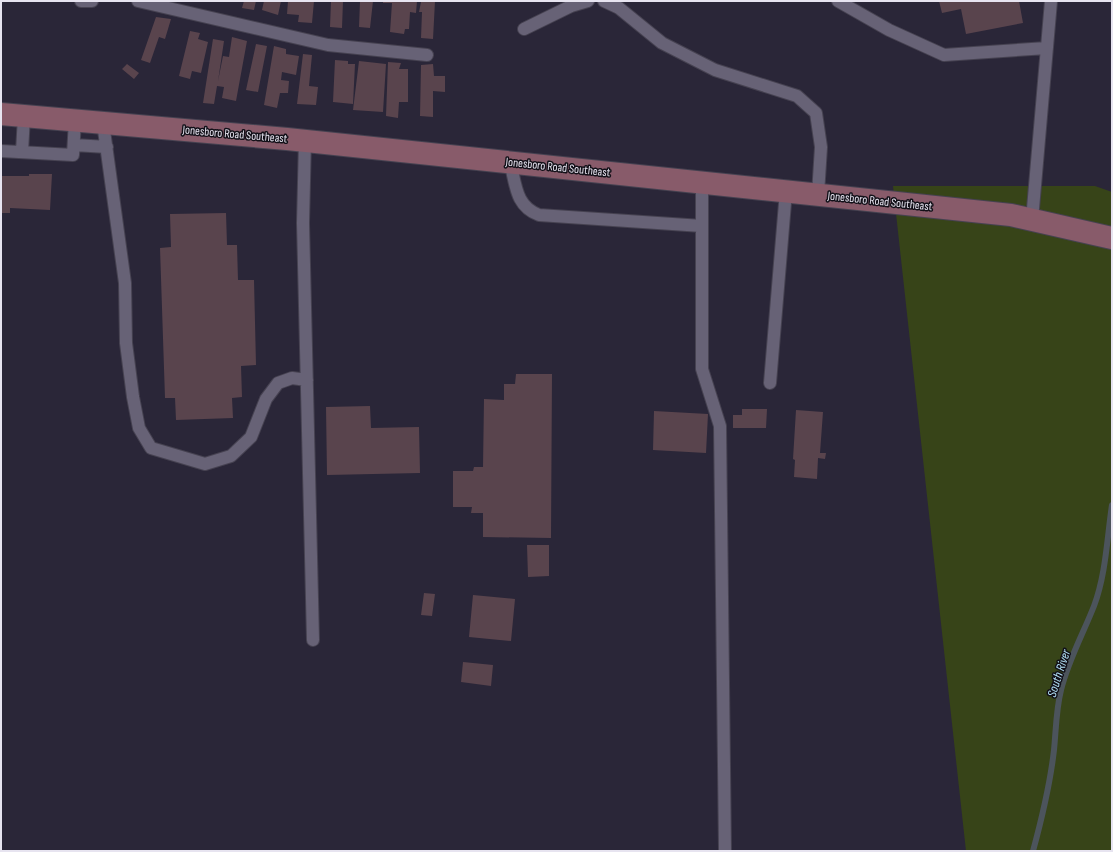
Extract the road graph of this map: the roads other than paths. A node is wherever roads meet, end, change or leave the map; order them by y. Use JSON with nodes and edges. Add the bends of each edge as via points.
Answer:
{"nodes":[{"id":1,"x":81,"y":1,"type":"edge"},
{"id":2,"x":92,"y":1,"type":"edge"},
{"id":3,"x":138,"y":1,"type":"edge"},
{"id":4,"x":588,"y":1,"type":"edge"},
{"id":5,"x":604,"y":1,"type":"edge"},
{"id":6,"x":838,"y":1,"type":"edge"},
{"id":7,"x":1051,"y":1,"type":"edge"},
{"id":8,"x":524,"y":29,"type":"dead end"},
{"id":9,"x":1047,"y":48,"type":"junction"},
{"id":10,"x":427,"y":55,"type":"dead end"},
{"id":11,"x":1,"y":114,"type":"edge"},
{"id":12,"x":24,"y":116,"type":"junction"},
{"id":13,"x":75,"y":120,"type":"junction"},
{"id":14,"x":103,"y":123,"type":"junction"},
{"id":15,"x":305,"y":140,"type":"junction"},
{"id":16,"x":74,"y":145,"type":"junction"},
{"id":17,"x":107,"y":147,"type":"junction"},
{"id":18,"x":1,"y":150,"type":"edge"},
{"id":19,"x":22,"y":152,"type":"junction"},
{"id":20,"x":510,"y":162,"type":"junction"},
{"id":21,"x":702,"y":182,"type":"junction"},
{"id":22,"x":786,"y":191,"type":"junction"},
{"id":23,"x":818,"y":194,"type":"junction"},
{"id":24,"x":1032,"y":220,"type":"junction"},
{"id":25,"x":702,"y":226,"type":"junction"},
{"id":26,"x":1112,"y":238,"type":"edge"},
{"id":27,"x":307,"y":380,"type":"junction"},
{"id":28,"x":770,"y":383,"type":"dead end"},
{"id":29,"x":313,"y":640,"type":"dead end"},
{"id":30,"x":725,"y":851,"type":"edge"}],
"edges":[{"from":1,"to":2,"type":"lane"},
{"from":3,"to":10,"type":"lane","via":[[328,44]]},
{"from":4,"to":8,"type":"lane","via":[[571,6]]},
{"from":5,"to":23,"type":"lane","via":[[619,8],[662,43],[714,70],[797,96],[816,113],[821,147]]},
{"from":6,"to":9,"type":"lane","via":[[889,30],[944,54]]},
{"from":7,"to":9,"type":"lane"},
{"from":9,"to":24,"type":"lane"},
{"from":11,"to":12,"type":"main road","name":"Jonesboro Road Southeast"},
{"from":12,"to":13,"type":"main road","name":"Jonesboro Road Southeast"},
{"from":12,"to":19,"type":"lane"},
{"from":13,"to":14,"type":"main road","name":"Jonesboro Road Southeast"},
{"from":13,"to":16,"type":"lane"},
{"from":14,"to":15,"type":"main road","name":"Jonesboro Road Southeast"},
{"from":14,"to":17,"type":"lane"},
{"from":15,"to":20,"type":"main road","name":"Jonesboro Road Southeast"},
{"from":15,"to":27,"type":"lane","via":[[303,223]]},
{"from":16,"to":17,"type":"lane"},
{"from":16,"to":19,"type":"lane","via":[[73,155]]},
{"from":17,"to":27,"type":"lane","via":[[125,284],[126,343],[133,397],[139,428],[151,448],[205,464],[231,456],[251,437],[266,399],[278,383],[292,378]]},
{"from":18,"to":19,"type":"lane"},
{"from":20,"to":21,"type":"main road","name":"Jonesboro Road Southeast"},
{"from":20,"to":25,"type":"lane","via":[[519,199],[528,211],[539,215]]},
{"from":21,"to":22,"type":"main road","name":"Jonesboro Road Southeast"},
{"from":21,"to":25,"type":"lane"},
{"from":22,"to":23,"type":"main road","name":"Jonesboro Road Southeast"},
{"from":22,"to":28,"type":"lane"},
{"from":23,"to":24,"type":"main road","name":"Jonesboro Road Southeast","via":[[1011,215]]},
{"from":24,"to":26,"type":"main road","name":"Jonesboro Road Southeast"},
{"from":25,"to":30,"type":"lane","via":[[702,369],[720,426]]},
{"from":27,"to":29,"type":"lane"}]}
